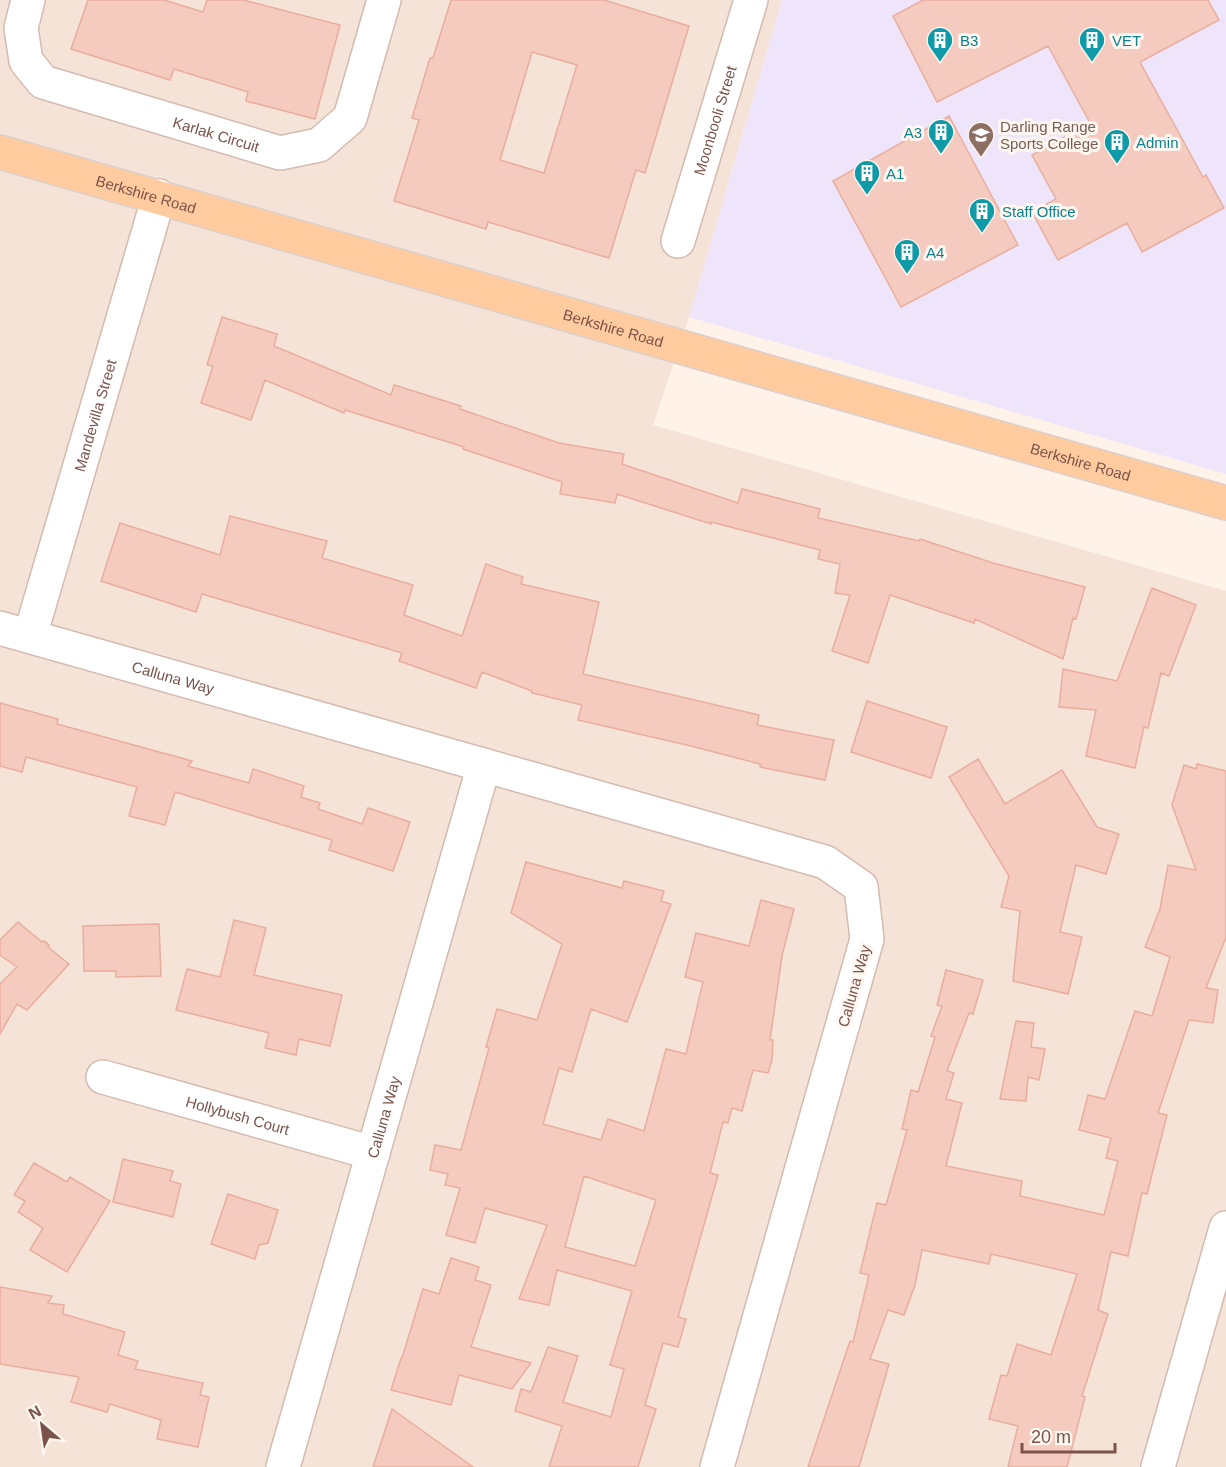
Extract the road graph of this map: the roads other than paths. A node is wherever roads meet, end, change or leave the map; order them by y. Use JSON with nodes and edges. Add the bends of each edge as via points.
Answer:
{"nodes":[{"id":1,"x":28,"y":0,"type":"edge"},
{"id":2,"x":384,"y":0,"type":"edge"},
{"id":3,"x":751,"y":0,"type":"edge"},
{"id":4,"x":0,"y":152,"type":"edge"},
{"id":5,"x":159,"y":196,"type":"junction"},
{"id":6,"x":678,"y":241,"type":"dead end"},
{"id":7,"x":1226,"y":503,"type":"edge"},
{"id":8,"x":15,"y":632,"type":"edge"},
{"id":9,"x":484,"y":765,"type":"junction"},
{"id":10,"x":103,"y":1077,"type":"dead end"},
{"id":11,"x":374,"y":1153,"type":"junction"},
{"id":12,"x":1226,"y":1228,"type":"edge"},
{"id":13,"x":283,"y":1467,"type":"edge"},
{"id":14,"x":717,"y":1467,"type":"edge"},
{"id":15,"x":1158,"y":1467,"type":"edge"}],
"edges":[{"from":1,"to":2,"type":"street","name":"Karlak Circuit","via":[[21,28],[26,61],[43,82],[280,153],[319,146],[350,118]]},
{"from":3,"to":6,"type":"street","name":"Moonbooli Street"},
{"from":4,"to":5,"type":"main road","name":"Berkshire Road"},
{"from":5,"to":7,"type":"main road","name":"Berkshire Road"},
{"from":5,"to":8,"type":"street","name":"Mandevilla Street"},
{"from":8,"to":9,"type":"street","name":"Calluna Way"},
{"from":9,"to":11,"type":"street","name":"Calluna Way"},
{"from":9,"to":14,"type":"street","name":"Calluna Way","via":[[825,862],[861,887],[867,939]]},
{"from":10,"to":11,"type":"street","name":"Hollybush Court"},
{"from":11,"to":13,"type":"street","name":"Calluna Way"},
{"from":12,"to":15,"type":"street"}]}
